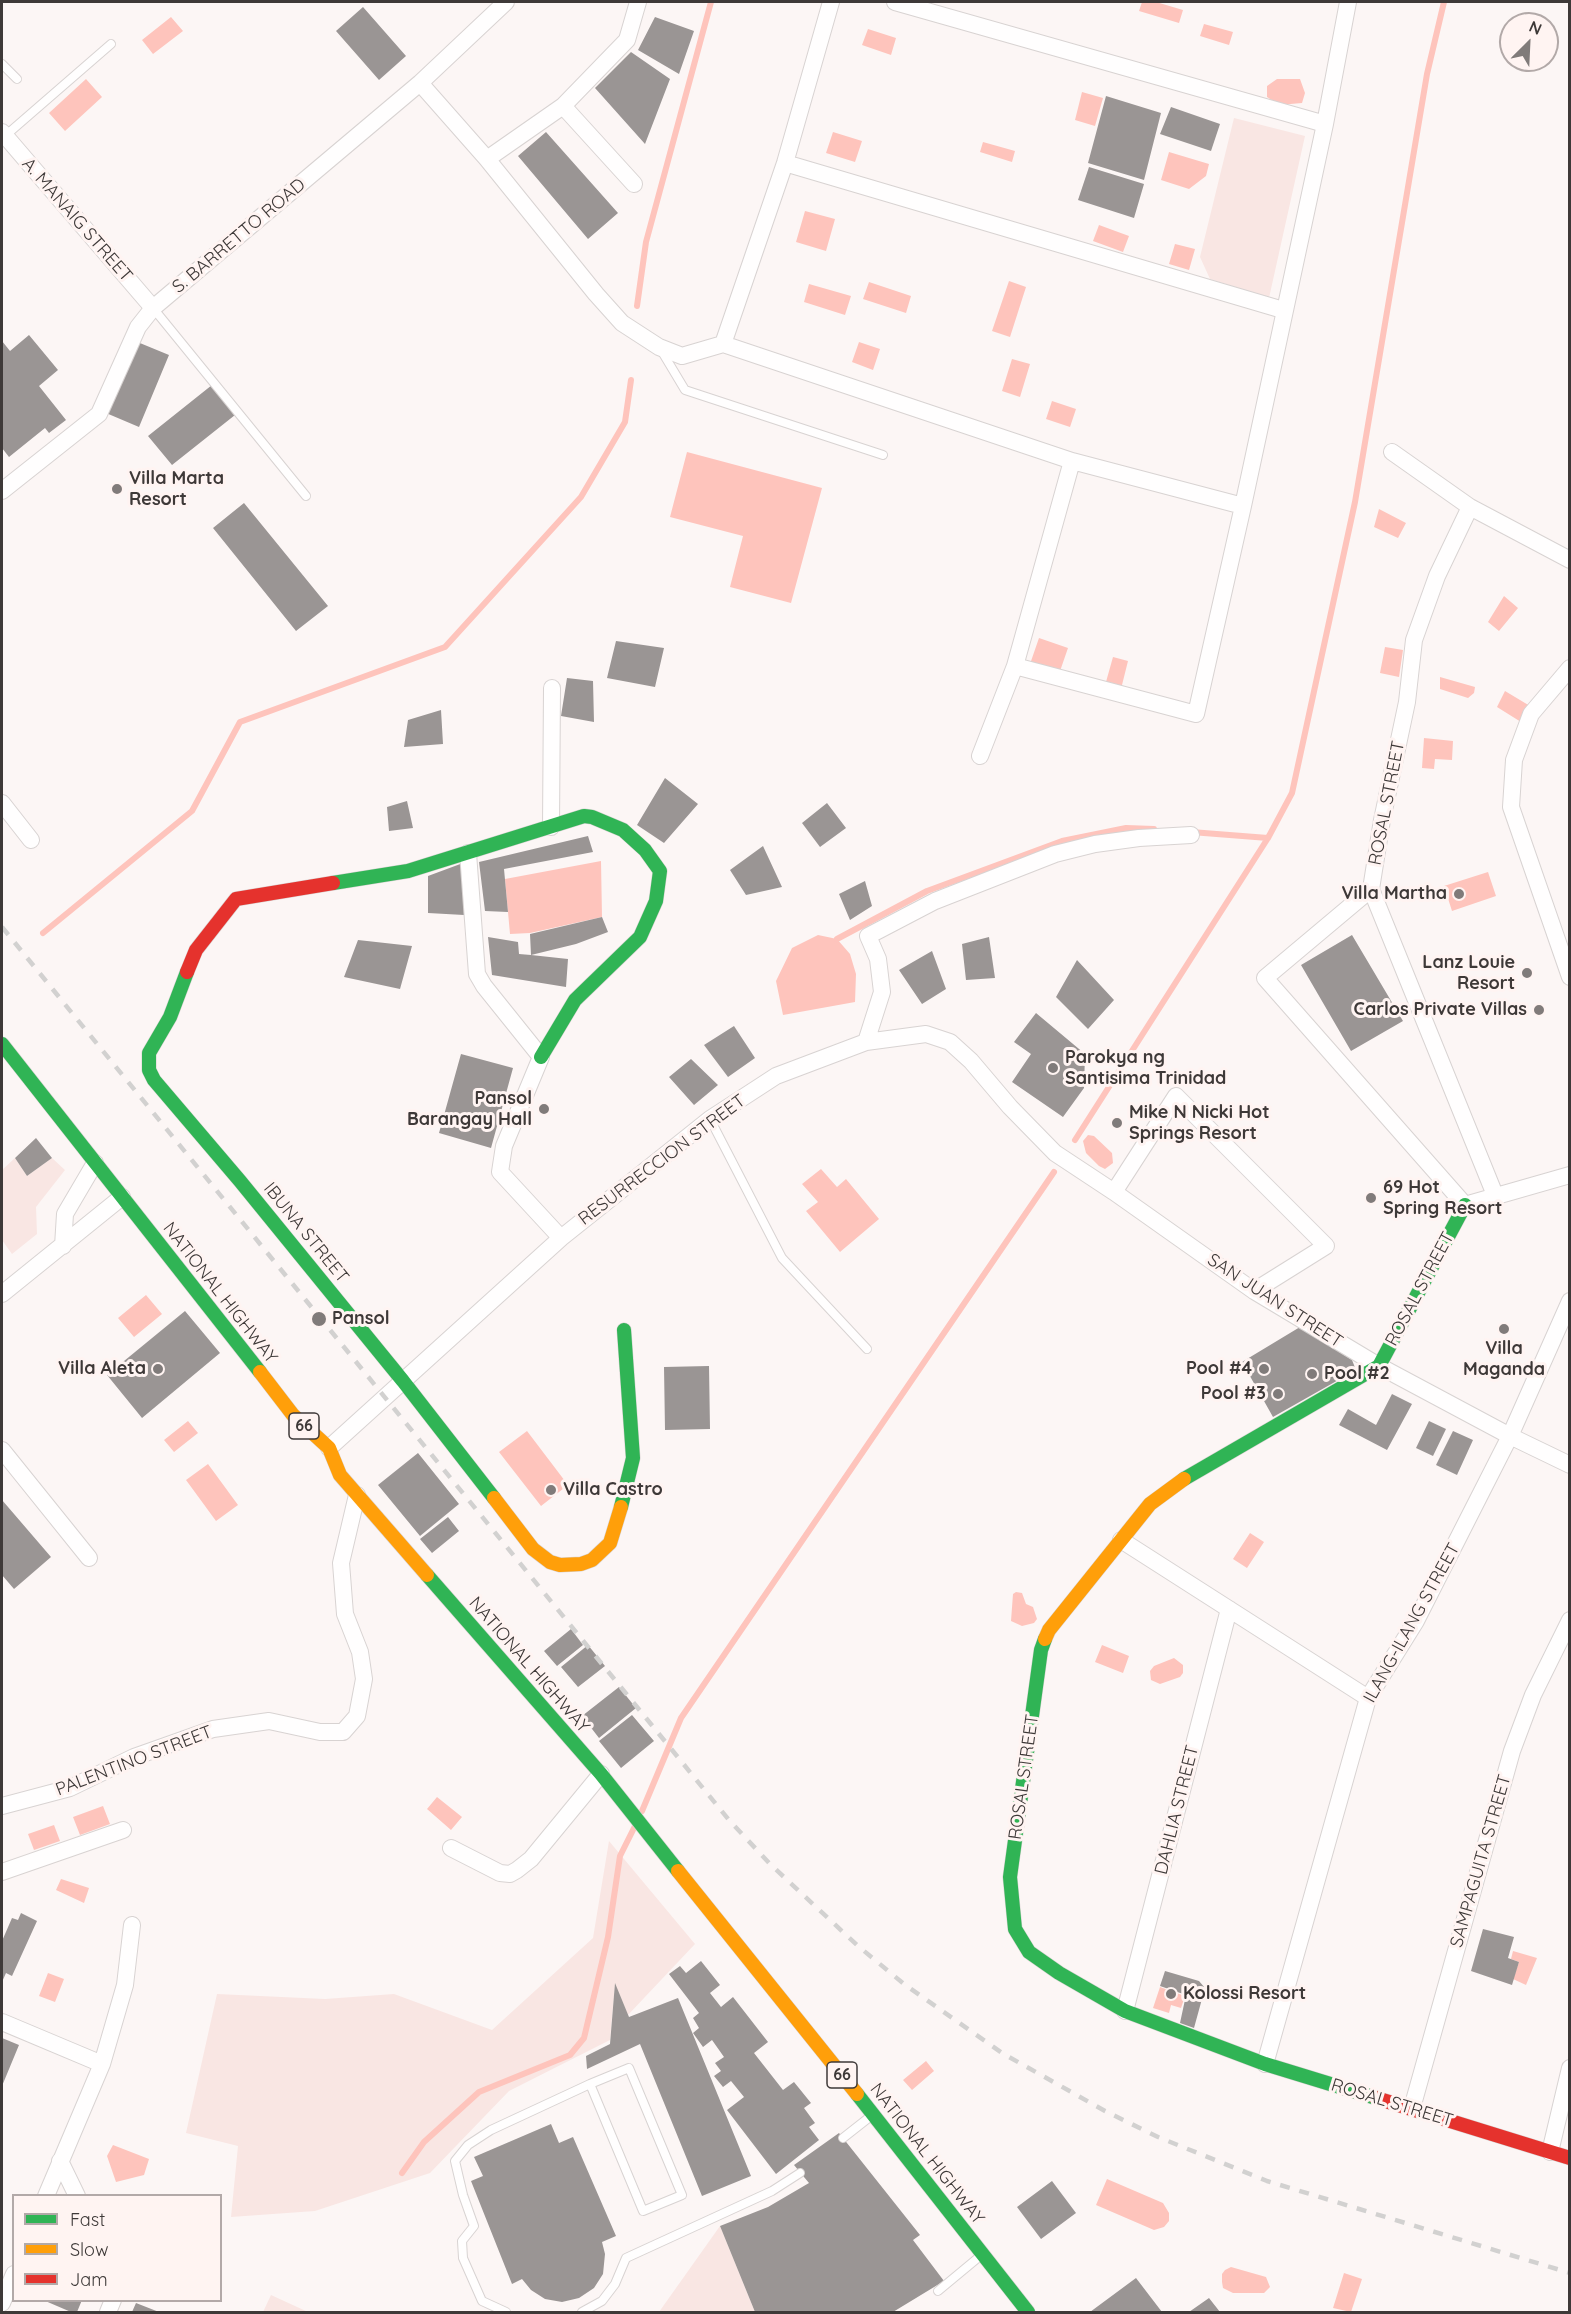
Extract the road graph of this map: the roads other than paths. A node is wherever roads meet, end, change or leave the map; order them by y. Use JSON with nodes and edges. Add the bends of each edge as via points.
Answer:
{"nodes":[{"id":1,"x":506,"y":2,"type":"edge"},
{"id":2,"x":638,"y":2,"type":"edge"},
{"id":3,"x":831,"y":2,"type":"edge"},
{"id":4,"x":895,"y":2,"type":"edge"},
{"id":5,"x":1348,"y":2,"type":"edge"},
{"id":6,"x":111,"y":45,"type":"dead end"},
{"id":7,"x":2,"y":64,"type":"edge"},
{"id":8,"x":17,"y":79,"type":"dead end"},
{"id":9,"x":420,"y":83,"type":"junction"},
{"id":10,"x":563,"y":106,"type":"junction"},
{"id":11,"x":1325,"y":124,"type":"junction"},
{"id":12,"x":3,"y":134,"type":"edge"},
{"id":13,"x":487,"y":159,"type":"junction"},
{"id":14,"x":785,"y":163,"type":"junction"},
{"id":15,"x":634,"y":184,"type":"dead end"},
{"id":16,"x":153,"y":308,"type":"junction"},
{"id":17,"x":1284,"y":310,"type":"junction"},
{"id":18,"x":723,"y":344,"type":"junction"},
{"id":19,"x":659,"y":346,"type":"junction"},
{"id":20,"x":1392,"y":452,"type":"dead end"},
{"id":21,"x":883,"y":455,"type":"dead end"},
{"id":22,"x":1072,"y":461,"type":"junction"},
{"id":23,"x":2,"y":491,"type":"edge"},
{"id":24,"x":306,"y":496,"type":"dead end"},
{"id":25,"x":1243,"y":506,"type":"junction"},
{"id":26,"x":1470,"y":507,"type":"junction"},
{"id":27,"x":1569,"y":560,"type":"edge"},
{"id":28,"x":1015,"y":666,"type":"junction"},
{"id":29,"x":1569,"y":668,"type":"edge"},
{"id":30,"x":552,"y":688,"type":"dead end"},
{"id":31,"x":980,"y":756,"type":"dead end"},
{"id":32,"x":2,"y":803,"type":"edge"},
{"id":33,"x":551,"y":827,"type":"junction"},
{"id":34,"x":1191,"y":835,"type":"dead end"},
{"id":35,"x":31,"y":840,"type":"dead end"},
{"id":36,"x":468,"y":853,"type":"junction"},
{"id":37,"x":1371,"y":889,"type":"junction"},
{"id":38,"x":1569,"y":977,"type":"edge"},
{"id":39,"x":866,"y":1042,"type":"junction"},
{"id":40,"x":2,"y":1044,"type":"edge"},
{"id":41,"x":541,"y":1057,"type":"junction"},
{"id":42,"x":710,"y":1119,"type":"junction"},
{"id":43,"x":1055,"y":1153,"type":"joint"},
{"id":44,"x":95,"y":1163,"type":"junction"},
{"id":45,"x":1569,"y":1175,"type":"edge"},
{"id":46,"x":1114,"y":1192,"type":"junction"},
{"id":47,"x":1495,"y":1195,"type":"junction"},
{"id":48,"x":122,"y":1197,"type":"junction"},
{"id":49,"x":1465,"y":1204,"type":"junction"},
{"id":50,"x":561,"y":1238,"type":"junction"},
{"id":51,"x":63,"y":1246,"type":"junction"},
{"id":52,"x":1254,"y":1291,"type":"junction"},
{"id":53,"x":2,"y":1294,"type":"edge"},
{"id":54,"x":1569,"y":1301,"type":"edge"},
{"id":55,"x":624,"y":1330,"type":"dead end"},
{"id":56,"x":867,"y":1349,"type":"dead end"},
{"id":57,"x":1379,"y":1366,"type":"junction"},
{"id":58,"x":403,"y":1381,"type":"junction"},
{"id":59,"x":1509,"y":1436,"type":"junction"},
{"id":60,"x":329,"y":1448,"type":"junction"},
{"id":61,"x":2,"y":1450,"type":"edge"},
{"id":62,"x":1569,"y":1465,"type":"edge"},
{"id":63,"x":357,"y":1495,"type":"junction"},
{"id":64,"x":1121,"y":1540,"type":"junction"},
{"id":65,"x":88,"y":1558,"type":"dead end"},
{"id":66,"x":1229,"y":1609,"type":"junction"},
{"id":67,"x":1569,"y":1620,"type":"edge"},
{"id":68,"x":1368,"y":1698,"type":"junction"},
{"id":69,"x":601,"y":1774,"type":"junction"},
{"id":70,"x":2,"y":1806,"type":"edge"},
{"id":71,"x":123,"y":1830,"type":"dead end"},
{"id":72,"x":451,"y":1848,"type":"dead end"},
{"id":73,"x":2,"y":1872,"type":"edge"},
{"id":74,"x":132,"y":1925,"type":"dead end"},
{"id":75,"x":1125,"y":2011,"type":"junction"},
{"id":76,"x":2,"y":2022,"type":"edge"},
{"id":77,"x":102,"y":2064,"type":"junction"},
{"id":78,"x":1265,"y":2064,"type":"junction"},
{"id":79,"x":1569,"y":2068,"type":"edge"},
{"id":80,"x":590,"y":2084,"type":"junction"},
{"id":81,"x":1412,"y":2109,"type":"junction"},
{"id":82,"x":873,"y":2114,"type":"junction"},
{"id":83,"x":843,"y":2138,"type":"dead end"},
{"id":84,"x":1550,"y":2152,"type":"junction"},
{"id":85,"x":1569,"y":2158,"type":"edge"},
{"id":86,"x":60,"y":2161,"type":"junction"},
{"id":87,"x":800,"y":2173,"type":"dead end"},
{"id":88,"x":47,"y":2194,"type":"edge"},
{"id":89,"x":76,"y":2194,"type":"edge"},
{"id":90,"x":983,"y":2254,"type":"junction"},
{"id":91,"x":12,"y":2279,"type":"edge"},
{"id":92,"x":938,"y":2291,"type":"dead end"},
{"id":93,"x":2,"y":2303,"type":"edge"},
{"id":94,"x":506,"y":2313,"type":"edge"},
{"id":95,"x":582,"y":2313,"type":"edge"},
{"id":96,"x":1028,"y":2313,"type":"edge"}],
"edges":[{"from":1,"to":9,"type":"street","name":"S. BARRETTO ROAD"},
{"from":2,"to":10,"type":"street","via":[[627,40]]},
{"from":3,"to":14,"type":"street"},
{"from":4,"to":11,"type":"street"},
{"from":5,"to":11,"type":"street"},
{"from":6,"to":12,"type":"lane"},
{"from":7,"to":8,"type":"lane"},
{"from":9,"to":13,"type":"street"},
{"from":9,"to":16,"type":"street","name":"S. BARRETTO ROAD"},
{"from":10,"to":13,"type":"street"},
{"from":10,"to":15,"type":"street"},
{"from":11,"to":17,"type":"street"},
{"from":12,"to":16,"type":"street","name":"A. MANAIG STREET"},
{"from":13,"to":19,"type":"street","via":[[622,322]]},
{"from":14,"to":17,"type":"street"},
{"from":14,"to":18,"type":"street"},
{"from":16,"to":23,"type":"street","name":"S. BARRETTO ROAD","via":[[138,327],[99,414]]},
{"from":16,"to":24,"type":"lane"},
{"from":17,"to":25,"type":"street"},
{"from":18,"to":19,"type":"street","via":[[682,356]]},
{"from":18,"to":22,"type":"street"},
{"from":19,"to":21,"type":"lane","via":[[686,390]]},
{"from":20,"to":26,"type":"street"},
{"from":22,"to":25,"type":"street"},
{"from":22,"to":28,"type":"street"},
{"from":25,"to":28,"type":"street","via":[[1196,714]]},
{"from":26,"to":27,"type":"street"},
{"from":26,"to":37,"type":"street","name":"ROSAL STREET","via":[[1437,576],[1414,640],[1407,702]]},
{"from":28,"to":31,"type":"street"},
{"from":29,"to":38,"type":"street","via":[[1531,714],[1514,760],[1511,807]]},
{"from":30,"to":33,"type":"street"},
{"from":32,"to":35,"type":"street"},
{"from":33,"to":36,"type":"street","name":"IBUNA STREET"},
{"from":33,"to":41,"type":"street","name":"IBUNA STREET","via":[[584,816],[605,822],[624,830],[660,871],[656,901],[640,937],[575,1000]]},
{"from":34,"to":39,"type":"street","via":[[1128,839],[1055,854],[935,902],[868,936],[878,959],[882,992]]},
{"from":36,"to":41,"type":"street","via":[[477,974]]},
{"from":36,"to":58,"type":"street","name":"IBUNA STREET","via":[[408,871],[236,899],[195,950],[170,1017],[147,1062],[154,1080]]},
{"from":37,"to":47,"type":"street","name":"ROSAL STREET"},
{"from":37,"to":49,"type":"street","via":[[1265,978]]},
{"from":39,"to":42,"type":"street","name":"RESURRECCION STREET","via":[[776,1076]]},
{"from":39,"to":43,"type":"street","name":"RESURRECCION STREET","via":[[926,1034],[950,1042]]},
{"from":40,"to":44,"type":"street","name":"NATIONAL HIGHWAY","number":"66","via":[[12,1064]]},
{"from":41,"to":50,"type":"street","via":[[504,1146],[500,1172]]},
{"from":42,"to":50,"type":"street","name":"RESURRECCION STREET"},
{"from":42,"to":56,"type":"lane","via":[[782,1258]]},
{"from":43,"to":46,"type":"street","name":"SAN JUAN STREET"},
{"from":44,"to":48,"type":"street","name":"NATIONAL HIGHWAY","number":"66"},
{"from":44,"to":51,"type":"street","via":[[65,1214]]},
{"from":45,"to":47,"type":"street"},
{"from":46,"to":52,"type":"street","name":"SAN JUAN STREET"},
{"from":46,"to":52,"type":"street","via":[[1176,1096],[1326,1246]]},
{"from":47,"to":49,"type":"street"},
{"from":48,"to":51,"type":"street"},
{"from":48,"to":60,"type":"street","name":"NATIONAL HIGHWAY","number":"66","via":[[293,1416]]},
{"from":49,"to":57,"type":"street","name":"ROSAL STREET"},
{"from":50,"to":58,"type":"street","name":"RESURRECCION STREET"},
{"from":51,"to":53,"type":"street"},
{"from":52,"to":57,"type":"street","name":"SAN JUAN STREET"},
{"from":54,"to":59,"type":"street","name":"ILANG-ILANG STREET"},
{"from":55,"to":58,"type":"street","name":"IBUNA STREET","via":[[633,1458],[610,1543],[592,1560],[581,1564],[550,1562],[533,1549]]},
{"from":57,"to":59,"type":"street","name":"SAN JUAN STREET"},
{"from":57,"to":64,"type":"street","name":"ROSAL STREET","via":[[1180,1481],[1150,1504]]},
{"from":58,"to":60,"type":"street","name":"RESURRECCION STREET"},
{"from":59,"to":62,"type":"street","name":"SAN JUAN STREET"},
{"from":59,"to":68,"type":"street","name":"ILANG-ILANG STREET","via":[[1416,1621]]},
{"from":60,"to":63,"type":"street","name":"NATIONAL HIGHWAY","number":"66","via":[[340,1475]]},
{"from":61,"to":65,"type":"street"},
{"from":63,"to":69,"type":"street","name":"NATIONAL HIGHWAY","number":"66"},
{"from":63,"to":70,"type":"street","name":"PALENTINO STREET","via":[[341,1563],[345,1614],[360,1652],[364,1679],[357,1716],[343,1732],[320,1732],[269,1721],[213,1729],[134,1757],[70,1788]]},
{"from":64,"to":66,"type":"street"},
{"from":64,"to":75,"type":"street","name":"ROSAL STREET","via":[[1049,1630],[1041,1650],[1010,1877],[1016,1929],[1029,1952]]},
{"from":66,"to":68,"type":"street"},
{"from":66,"to":75,"type":"street","name":"DAHLIA STREET"},
{"from":67,"to":81,"type":"street","name":"SAMPAGUITA STREET","via":[[1533,1695],[1512,1751]]},
{"from":68,"to":78,"type":"street","name":"ILANG-ILANG STREET"},
{"from":69,"to":72,"type":"street","via":[[531,1859],[510,1874],[500,1873]]},
{"from":69,"to":82,"type":"street","name":"NATIONAL HIGHWAY","number":"66"},
{"from":71,"to":73,"type":"street"},
{"from":74,"to":77,"type":"street","via":[[125,1985]]},
{"from":75,"to":78,"type":"street","name":"ROSAL STREET"},
{"from":76,"to":77,"type":"street"},
{"from":77,"to":86,"type":"street"},
{"from":78,"to":81,"type":"street","name":"ROSAL STREET"},
{"from":79,"to":84,"type":"street"},
{"from":80,"to":80,"type":"lane","via":[[629,2068],[682,2195],[643,2211]]},
{"from":80,"to":94,"type":"lane","via":[[491,2130],[468,2145],[455,2162],[474,2226],[462,2241],[462,2258],[482,2301]]},
{"from":81,"to":84,"type":"street","name":"ROSAL STREET"},
{"from":82,"to":83,"type":"lane"},
{"from":82,"to":90,"type":"street","name":"NATIONAL HIGHWAY","number":"66"},
{"from":84,"to":85,"type":"street","name":"ROSAL STREET"},
{"from":86,"to":88,"type":"street"},
{"from":86,"to":89,"type":"street"},
{"from":87,"to":95,"type":"lane","via":[[772,2191],[626,2258],[615,2284],[602,2301]]},
{"from":90,"to":92,"type":"lane"},
{"from":90,"to":96,"type":"street","name":"NATIONAL HIGHWAY","number":"66"},
{"from":91,"to":93,"type":"street"}]}
